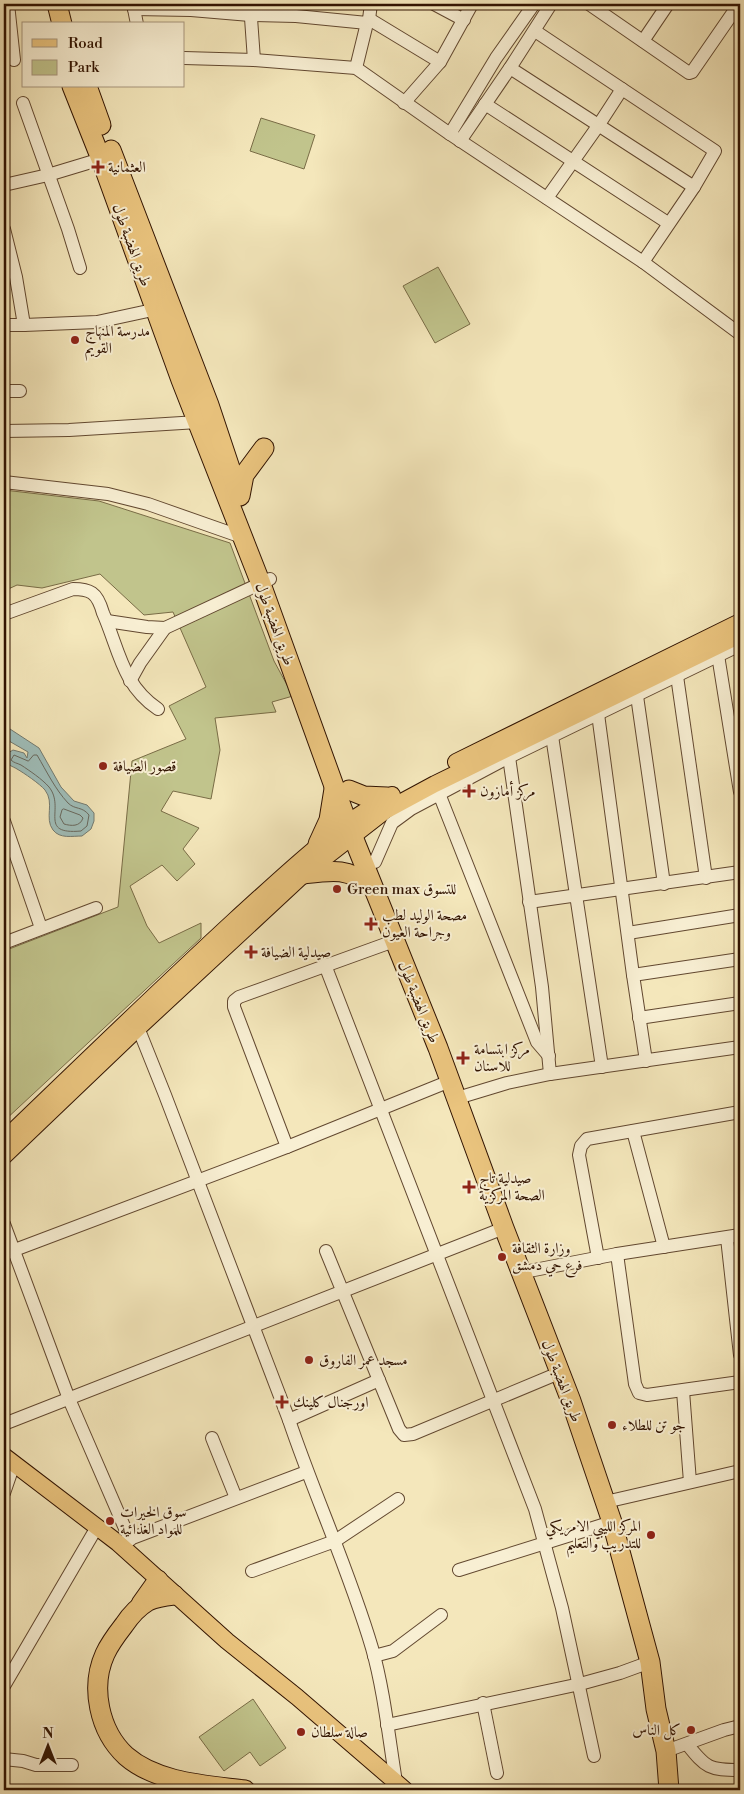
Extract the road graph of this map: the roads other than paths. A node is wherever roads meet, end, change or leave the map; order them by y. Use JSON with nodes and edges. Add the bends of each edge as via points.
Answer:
{"nodes":[{"id":1,"x":8,"y":4,"type":"edge"},
{"id":2,"x":46,"y":4,"type":"edge"},
{"id":3,"x":57,"y":4,"type":"edge"},
{"id":4,"x":371,"y":4,"type":"edge"},
{"id":5,"x":434,"y":4,"type":"edge"},
{"id":6,"x":472,"y":4,"type":"edge"},
{"id":7,"x":534,"y":4,"type":"edge"},
{"id":8,"x":551,"y":4,"type":"edge"},
{"id":9,"x":589,"y":4,"type":"edge"},
{"id":10,"x":668,"y":4,"type":"edge"},
{"id":11,"x":739,"y":4,"type":"edge"},
{"id":12,"x":134,"y":7,"type":"edge"},
{"id":13,"x":190,"y":7,"type":"edge"},
{"id":14,"x":250,"y":9,"type":"edge"},
{"id":15,"x":464,"y":20,"type":"junction"},
{"id":16,"x":368,"y":21,"type":"junction"},
{"id":17,"x":50,"y":22,"type":"edge"},
{"id":18,"x":62,"y":22,"type":"edge"},
{"id":19,"x":137,"y":22,"type":"edge"},
{"id":20,"x":535,"y":30,"type":"junction"},
{"id":21,"x":643,"y":41,"type":"junction"},
{"id":22,"x":185,"y":58,"type":"edge"},
{"id":23,"x":14,"y":60,"type":"dead end"},
{"id":24,"x":254,"y":60,"type":"junction"},
{"id":25,"x":440,"y":62,"type":"junction"},
{"id":26,"x":356,"y":68,"type":"junction"},
{"id":27,"x":510,"y":68,"type":"junction"},
{"id":28,"x":73,"y":88,"type":"edge"},
{"id":29,"x":87,"y":88,"type":"edge"},
{"id":30,"x":622,"y":89,"type":"junction"},
{"id":31,"x":23,"y":103,"type":"dead end"},
{"id":32,"x":404,"y":103,"type":"junction"},
{"id":33,"x":485,"y":104,"type":"junction"},
{"id":34,"x":598,"y":126,"type":"junction"},
{"id":35,"x":455,"y":138,"type":"junction"},
{"id":36,"x":101,"y":159,"type":"junction"},
{"id":37,"x":573,"y":162,"type":"junction"},
{"id":38,"x":48,"y":175,"type":"junction"},
{"id":39,"x":4,"y":185,"type":"edge"},
{"id":40,"x":694,"y":187,"type":"junction"},
{"id":41,"x":547,"y":198,"type":"junction"},
{"id":42,"x":668,"y":223,"type":"junction"},
{"id":43,"x":4,"y":229,"type":"edge"},
{"id":44,"x":644,"y":262,"type":"junction"},
{"id":45,"x":80,"y":268,"type":"dead end"},
{"id":46,"x":164,"y":307,"type":"junction"},
{"id":47,"x":4,"y":325,"type":"edge"},
{"id":48,"x":24,"y":325,"type":"junction"},
{"id":49,"x":740,"y":334,"type":"edge"},
{"id":50,"x":4,"y":391,"type":"edge"},
{"id":51,"x":20,"y":391,"type":"dead end"},
{"id":52,"x":198,"y":422,"type":"junction"},
{"id":53,"x":4,"y":431,"type":"edge"},
{"id":54,"x":264,"y":448,"type":"dead end"},
{"id":55,"x":4,"y":482,"type":"edge"},
{"id":56,"x":240,"y":497,"type":"junction"},
{"id":57,"x":242,"y":537,"type":"junction"},
{"id":58,"x":266,"y":582,"type":"junction"},
{"id":59,"x":4,"y":614,"type":"edge"},
{"id":60,"x":107,"y":621,"type":"junction"},
{"id":61,"x":740,"y":622,"type":"edge"},
{"id":62,"x":165,"y":628,"type":"junction"},
{"id":63,"x":740,"y":635,"type":"edge"},
{"id":64,"x":740,"y":645,"type":"edge"},
{"id":65,"x":717,"y":651,"type":"junction"},
{"id":66,"x":678,"y":676,"type":"junction"},
{"id":67,"x":130,"y":681,"type":"junction"},
{"id":68,"x":637,"y":696,"type":"junction"},
{"id":69,"x":158,"y":709,"type":"dead end"},
{"id":70,"x":598,"y":714,"type":"junction"},
{"id":71,"x":552,"y":736,"type":"junction"},
{"id":72,"x":509,"y":757,"type":"junction"},
{"id":73,"x":437,"y":788,"type":"junction"},
{"id":74,"x":342,"y":789,"type":"junction"},
{"id":75,"x":740,"y":792,"type":"edge"},
{"id":76,"x":387,"y":797,"type":"junction"},
{"id":77,"x":4,"y":821,"type":"edge"},
{"id":78,"x":355,"y":825,"type":"junction"},
{"id":79,"x":318,"y":844,"type":"junction"},
{"id":80,"x":375,"y":862,"type":"junction"},
{"id":81,"x":740,"y":872,"type":"edge"},
{"id":82,"x":304,"y":874,"type":"junction"},
{"id":83,"x":706,"y":878,"type":"junction"},
{"id":84,"x":664,"y":884,"type":"junction"},
{"id":85,"x":372,"y":886,"type":"junction"},
{"id":86,"x":622,"y":890,"type":"junction"},
{"id":87,"x":576,"y":896,"type":"junction"},
{"id":88,"x":529,"y":902,"type":"junction"},
{"id":89,"x":96,"y":908,"type":"dead end"},
{"id":90,"x":740,"y":916,"type":"edge"},
{"id":91,"x":41,"y":928,"type":"junction"},
{"id":92,"x":233,"y":932,"type":"junction"},
{"id":93,"x":628,"y":933,"type":"junction"},
{"id":94,"x":394,"y":941,"type":"junction"},
{"id":95,"x":4,"y":942,"type":"edge"},
{"id":96,"x":740,"y":959,"type":"edge"},
{"id":97,"x":324,"y":965,"type":"junction"},
{"id":98,"x":633,"y":975,"type":"junction"},
{"id":99,"x":543,"y":998,"type":"junction"},
{"id":100,"x":740,"y":1002,"type":"edge"},
{"id":101,"x":522,"y":1003,"type":"junction"},
{"id":102,"x":639,"y":1018,"type":"junction"},
{"id":103,"x":135,"y":1022,"type":"junction"},
{"id":104,"x":740,"y":1047,"type":"edge"},
{"id":105,"x":549,"y":1056,"type":"junction"},
{"id":106,"x":646,"y":1062,"type":"junction"},
{"id":107,"x":602,"y":1067,"type":"junction"},
{"id":108,"x":550,"y":1074,"type":"junction"},
{"id":109,"x":450,"y":1081,"type":"junction"},
{"id":110,"x":464,"y":1096,"type":"junction"},
{"id":111,"x":379,"y":1109,"type":"junction"},
{"id":112,"x":740,"y":1112,"type":"edge"},
{"id":113,"x":633,"y":1131,"type":"junction"},
{"id":114,"x":4,"y":1140,"type":"edge"},
{"id":115,"x":286,"y":1147,"type":"junction"},
{"id":116,"x":4,"y":1156,"type":"edge"},
{"id":117,"x":197,"y":1180,"type":"junction"},
{"id":118,"x":4,"y":1224,"type":"edge"},
{"id":119,"x":504,"y":1228,"type":"junction"},
{"id":120,"x":740,"y":1235,"type":"edge"},
{"id":121,"x":727,"y":1238,"type":"junction"},
{"id":122,"x":664,"y":1247,"type":"junction"},
{"id":123,"x":326,"y":1251,"type":"dead end"},
{"id":124,"x":8,"y":1252,"type":"edge"},
{"id":125,"x":436,"y":1254,"type":"junction"},
{"id":126,"x":616,"y":1254,"type":"junction"},
{"id":127,"x":598,"y":1258,"type":"junction"},
{"id":128,"x":529,"y":1270,"type":"junction"},
{"id":129,"x":344,"y":1292,"type":"junction"},
{"id":130,"x":253,"y":1325,"type":"junction"},
{"id":131,"x":740,"y":1354,"type":"edge"},
{"id":132,"x":559,"y":1373,"type":"junction"},
{"id":133,"x":379,"y":1380,"type":"junction"},
{"id":134,"x":740,"y":1382,"type":"edge"},
{"id":135,"x":683,"y":1392,"type":"junction"},
{"id":136,"x":69,"y":1399,"type":"junction"},
{"id":137,"x":492,"y":1400,"type":"junction"},
{"id":138,"x":289,"y":1420,"type":"junction"},
{"id":139,"x":4,"y":1424,"type":"edge"},
{"id":140,"x":212,"y":1438,"type":"dead end"},
{"id":141,"x":9,"y":1460,"type":"edge"},
{"id":142,"x":740,"y":1471,"type":"edge"},
{"id":143,"x":306,"y":1472,"type":"junction"},
{"id":144,"x":690,"y":1482,"type":"junction"},
{"id":145,"x":4,"y":1492,"type":"edge"},
{"id":146,"x":236,"y":1498,"type":"junction"},
{"id":147,"x":398,"y":1499,"type":"dead end"},
{"id":148,"x":614,"y":1500,"type":"junction"},
{"id":149,"x":612,"y":1522,"type":"junction"},
{"id":150,"x":97,"y":1527,"type":"junction"},
{"id":151,"x":334,"y":1541,"type":"junction"},
{"id":152,"x":124,"y":1542,"type":"junction"},
{"id":153,"x":545,"y":1543,"type":"junction"},
{"id":154,"x":252,"y":1570,"type":"dead end"},
{"id":155,"x":459,"y":1570,"type":"dead end"},
{"id":156,"x":158,"y":1580,"type":"junction"},
{"id":157,"x":174,"y":1595,"type":"junction"},
{"id":158,"x":139,"y":1607,"type":"junction"},
{"id":159,"x":441,"y":1615,"type":"dead end"},
{"id":160,"x":374,"y":1656,"type":"junction"},
{"id":161,"x":650,"y":1662,"type":"junction"},
{"id":162,"x":580,"y":1684,"type":"junction"},
{"id":163,"x":4,"y":1686,"type":"edge"},
{"id":164,"x":484,"y":1703,"type":"junction"},
{"id":165,"x":387,"y":1725,"type":"junction"},
{"id":166,"x":740,"y":1726,"type":"edge"},
{"id":167,"x":675,"y":1748,"type":"junction"},
{"id":168,"x":594,"y":1756,"type":"dead end"},
{"id":169,"x":4,"y":1759,"type":"edge"},
{"id":170,"x":72,"y":1765,"type":"dead end"},
{"id":171,"x":740,"y":1770,"type":"edge"},
{"id":172,"x":497,"y":1774,"type":"dead end"},
{"id":173,"x":401,"y":1786,"type":"edge"},
{"id":174,"x":245,"y":1790,"type":"edge"},
{"id":175,"x":669,"y":1790,"type":"edge"},
{"id":176,"x":681,"y":1790,"type":"edge"}],
"edges":[{"from":1,"to":23,"type":"street"},
{"from":2,"to":17,"type":"highway"},
{"from":3,"to":18,"type":"highway"},
{"from":4,"to":16,"type":"street"},
{"from":5,"to":15,"type":"street"},
{"from":6,"to":15,"type":"street"},
{"from":7,"to":35,"type":"street","via":[[496,58]]},
{"from":8,"to":20,"type":"street"},
{"from":9,"to":21,"type":"street"},
{"from":10,"to":21,"type":"street"},
{"from":11,"to":21,"type":"street","via":[[691,72],[687,73]]},
{"from":12,"to":13,"type":"street"},
{"from":12,"to":19,"type":"street"},
{"from":13,"to":14,"type":"street"},
{"from":14,"to":16,"type":"street"},
{"from":14,"to":24,"type":"street"},
{"from":15,"to":25,"type":"street"},
{"from":16,"to":25,"type":"street"},
{"from":16,"to":26,"type":"street"},
{"from":20,"to":27,"type":"street"},
{"from":20,"to":30,"type":"street"},
{"from":22,"to":24,"type":"street"},
{"from":24,"to":26,"type":"street"},
{"from":25,"to":32,"type":"street"},
{"from":26,"to":32,"type":"street"},
{"from":27,"to":33,"type":"street"},
{"from":27,"to":34,"type":"street"},
{"from":28,"to":36,"type":"highway","name":"طريق الهضبة طول"},
{"from":29,"to":46,"type":"highway","name":"طريق الهضبة طول"},
{"from":30,"to":34,"type":"street"},
{"from":30,"to":40,"type":"street","via":[[716,151]]},
{"from":31,"to":38,"type":"street"},
{"from":32,"to":35,"type":"street"},
{"from":33,"to":35,"type":"street"},
{"from":33,"to":37,"type":"street"},
{"from":34,"to":37,"type":"street"},
{"from":34,"to":40,"type":"street"},
{"from":35,"to":41,"type":"street"},
{"from":36,"to":38,"type":"street"},
{"from":36,"to":46,"type":"highway","name":"طريق الهضبة طول"},
{"from":37,"to":41,"type":"street"},
{"from":37,"to":42,"type":"street"},
{"from":38,"to":39,"type":"street"},
{"from":38,"to":45,"type":"street"},
{"from":40,"to":42,"type":"street"},
{"from":41,"to":44,"type":"street"},
{"from":42,"to":44,"type":"street"},
{"from":43,"to":48,"type":"street"},
{"from":44,"to":49,"type":"street"},
{"from":46,"to":48,"type":"street","via":[[97,322]]},
{"from":46,"to":52,"type":"highway","name":"طريق الهضبة طول"},
{"from":46,"to":56,"type":"highway","name":"طريق الهضبة طول","via":[[209,405]]},
{"from":47,"to":48,"type":"street"},
{"from":50,"to":51,"type":"street"},
{"from":52,"to":53,"type":"street"},
{"from":52,"to":57,"type":"highway","name":"طريق الهضبة طول"},
{"from":54,"to":56,"type":"highway","via":[[244,475]]},
{"from":55,"to":57,"type":"street","via":[[108,494],[148,504]]},
{"from":56,"to":58,"type":"highway","name":"طريق الهضبة طول"},
{"from":57,"to":58,"type":"highway","name":"طريق الهضبة طول"},
{"from":58,"to":62,"type":"street"},
{"from":58,"to":74,"type":"highway","name":"طريق الهضبة طول"},
{"from":59,"to":60,"type":"street","via":[[73,589],[83,589],[98,599]]},
{"from":60,"to":62,"type":"street"},
{"from":60,"to":67,"type":"street"},
{"from":61,"to":76,"type":"main road"},
{"from":62,"to":67,"type":"street"},
{"from":63,"to":65,"type":"main road"},
{"from":64,"to":65,"type":"street"},
{"from":65,"to":66,"type":"street"},
{"from":65,"to":73,"type":"main road"},
{"from":65,"to":75,"type":"street"},
{"from":66,"to":68,"type":"street"},
{"from":66,"to":83,"type":"street"},
{"from":67,"to":69,"type":"street","via":[[138,693]]},
{"from":68,"to":70,"type":"street"},
{"from":68,"to":84,"type":"street"},
{"from":70,"to":71,"type":"street"},
{"from":70,"to":86,"type":"street"},
{"from":71,"to":72,"type":"street"},
{"from":71,"to":87,"type":"street"},
{"from":72,"to":73,"type":"street"},
{"from":72,"to":88,"type":"street"},
{"from":73,"to":78,"type":"main road"},
{"from":73,"to":80,"type":"street","via":[[392,823]]},
{"from":73,"to":101,"type":"street"},
{"from":74,"to":76,"type":"highway","via":[[364,796]]},
{"from":74,"to":78,"type":"highway","name":"طريق الهضبة طول"},
{"from":74,"to":79,"type":"highway"},
{"from":76,"to":78,"type":"main road"},
{"from":77,"to":91,"type":"street"},
{"from":78,"to":79,"type":"main road"},
{"from":78,"to":80,"type":"highway","name":"طريق الهضبة طول"},
{"from":78,"to":82,"type":"main road"},
{"from":78,"to":85,"type":"highway","name":"طريق الهضبة طول"},
{"from":79,"to":92,"type":"main road"},
{"from":80,"to":110,"type":"highway","name":"طريق الهضبة طول","via":[[397,927]]},
{"from":81,"to":83,"type":"street"},
{"from":82,"to":85,"type":"highway","via":[[345,872]]},
{"from":82,"to":92,"type":"main road"},
{"from":83,"to":84,"type":"street"},
{"from":84,"to":86,"type":"street"},
{"from":85,"to":94,"type":"highway","name":"طريق الهضبة طول"},
{"from":86,"to":87,"type":"street"},
{"from":86,"to":93,"type":"street"},
{"from":87,"to":88,"type":"street"},
{"from":87,"to":107,"type":"street"},
{"from":88,"to":99,"type":"street"},
{"from":89,"to":91,"type":"street"},
{"from":90,"to":93,"type":"street"},
{"from":91,"to":95,"type":"street"},
{"from":92,"to":103,"type":"main road"},
{"from":93,"to":98,"type":"street"},
{"from":94,"to":97,"type":"street"},
{"from":94,"to":109,"type":"highway","name":"طريق الهضبة طول"},
{"from":96,"to":98,"type":"street"},
{"from":97,"to":111,"type":"street"},
{"from":97,"to":115,"type":"street","via":[[234,1001]]},
{"from":98,"to":102,"type":"street"},
{"from":99,"to":101,"type":"street"},
{"from":99,"to":105,"type":"street"},
{"from":100,"to":102,"type":"street"},
{"from":101,"to":105,"type":"street","via":[[537,1042]]},
{"from":102,"to":106,"type":"street"},
{"from":103,"to":114,"type":"main road"},
{"from":103,"to":116,"type":"main road"},
{"from":103,"to":117,"type":"street"},
{"from":104,"to":106,"type":"street"},
{"from":105,"to":108,"type":"street"},
{"from":106,"to":107,"type":"street"},
{"from":107,"to":108,"type":"street"},
{"from":108,"to":110,"type":"street"},
{"from":109,"to":111,"type":"street"},
{"from":109,"to":119,"type":"highway","name":"طريق الهضبة طول"},
{"from":110,"to":128,"type":"highway","name":"طريق الهضبة طول"},
{"from":111,"to":115,"type":"street"},
{"from":111,"to":125,"type":"street"},
{"from":112,"to":113,"type":"street"},
{"from":113,"to":122,"type":"street"},
{"from":113,"to":127,"type":"street","via":[[587,1139],[581,1146]]},
{"from":115,"to":117,"type":"street"},
{"from":117,"to":124,"type":"street"},
{"from":117,"to":130,"type":"street"},
{"from":118,"to":124,"type":"street"},
{"from":119,"to":125,"type":"street"},
{"from":119,"to":132,"type":"highway","name":"طريق الهضبة طول"},
{"from":120,"to":121,"type":"street"},
{"from":121,"to":122,"type":"street"},
{"from":121,"to":131,"type":"street"},
{"from":122,"to":126,"type":"street"},
{"from":123,"to":129,"type":"street"},
{"from":124,"to":136,"type":"street"},
{"from":125,"to":129,"type":"street"},
{"from":125,"to":137,"type":"street"},
{"from":126,"to":127,"type":"street"},
{"from":126,"to":135,"type":"street","via":[[636,1390],[647,1396]]},
{"from":127,"to":128,"type":"street"},
{"from":128,"to":148,"type":"highway","name":"طريق الهضبة طول","via":[[581,1403]]},
{"from":129,"to":130,"type":"street"},
{"from":129,"to":133,"type":"street"},
{"from":130,"to":136,"type":"street"},
{"from":130,"to":138,"type":"street"},
{"from":132,"to":137,"type":"street"},
{"from":132,"to":149,"type":"highway","name":"طريق الهضبة طول"},
{"from":133,"to":137,"type":"street","via":[[404,1435]]},
{"from":133,"to":138,"type":"street"},
{"from":134,"to":135,"type":"street"},
{"from":135,"to":144,"type":"street"},
{"from":136,"to":139,"type":"street"},
{"from":136,"to":152,"type":"street"},
{"from":137,"to":153,"type":"street","via":[[519,1464]]},
{"from":138,"to":143,"type":"street"},
{"from":140,"to":146,"type":"street"},
{"from":141,"to":145,"type":"street"},
{"from":141,"to":150,"type":"main road"},
{"from":142,"to":144,"type":"street"},
{"from":143,"to":146,"type":"street"},
{"from":143,"to":151,"type":"street"},
{"from":144,"to":148,"type":"street"},
{"from":146,"to":152,"type":"street"},
{"from":147,"to":151,"type":"street"},
{"from":148,"to":167,"type":"highway","name":"طريق الهضبة طول","via":[[642,1598]]},
{"from":149,"to":153,"type":"street"},
{"from":149,"to":161,"type":"highway","name":"طريق الهضبة طول"},
{"from":150,"to":152,"type":"main road"},
{"from":150,"to":163,"type":"street"},
{"from":151,"to":154,"type":"street"},
{"from":151,"to":160,"type":"street"},
{"from":152,"to":156,"type":"main road"},
{"from":153,"to":155,"type":"street"},
{"from":153,"to":162,"type":"street"},
{"from":156,"to":157,"type":"main road"},
{"from":156,"to":158,"type":"highway"},
{"from":157,"to":158,"type":"highway","via":[[159,1597]]},
{"from":157,"to":173,"type":"main road"},
{"from":158,"to":174,"type":"highway","via":[[115,1636],[100,1672],[99,1706],[110,1736],[126,1755],[154,1773]]},
{"from":159,"to":160,"type":"street","via":[[393,1651]]},
{"from":160,"to":165,"type":"street"},
{"from":161,"to":162,"type":"street"},
{"from":161,"to":167,"type":"highway","name":"طريق الهضبة طول","via":[[656,1710]]},
{"from":162,"to":164,"type":"street"},
{"from":162,"to":168,"type":"street"},
{"from":164,"to":165,"type":"street"},
{"from":164,"to":172,"type":"street"},
{"from":165,"to":173,"type":"street"},
{"from":166,"to":167,"type":"street"},
{"from":167,"to":171,"type":"street","via":[[719,1770]]},
{"from":167,"to":175,"type":"highway","name":"طريق الهضبة طول"},
{"from":167,"to":176,"type":"highway","name":"طريق الهضبة طول"},
{"from":169,"to":170,"type":"street","via":[[36,1765]]}]}
